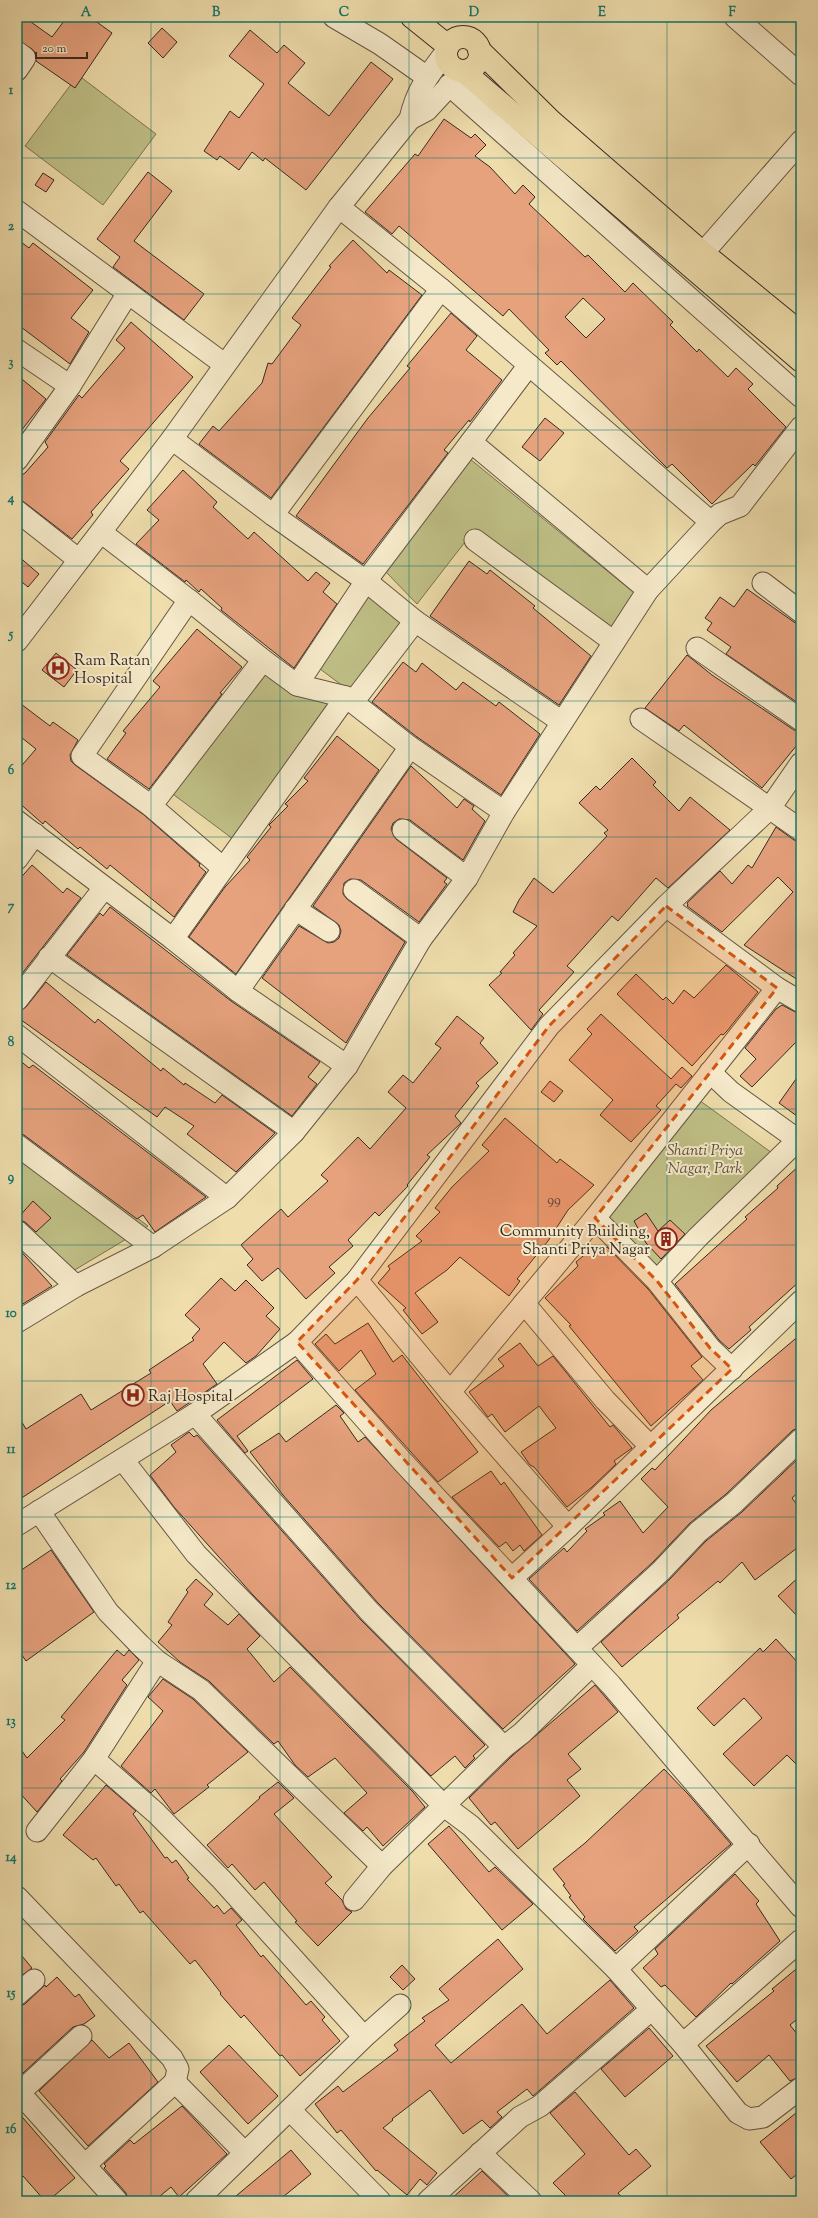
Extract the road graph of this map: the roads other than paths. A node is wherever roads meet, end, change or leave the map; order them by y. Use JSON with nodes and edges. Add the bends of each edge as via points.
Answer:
{"nodes":[{"id":1,"x":334,"y":17,"type":"edge"},
{"id":2,"x":412,"y":17,"type":"edge"},
{"id":3,"x":438,"y":17,"type":"edge"},
{"id":4,"x":735,"y":17,"type":"edge"},
{"id":5,"x":451,"y":45,"type":"junction"},
{"id":6,"x":479,"y":50,"type":"junction"},
{"id":7,"x":17,"y":52,"type":"edge"},
{"id":8,"x":17,"y":70,"type":"edge"},
{"id":9,"x":801,"y":75,"type":"edge"},
{"id":10,"x":427,"y":77,"type":"junction"},
{"id":11,"x":456,"y":78,"type":"junction"},
{"id":12,"x":410,"y":119,"type":"junction"},
{"id":13,"x":801,"y":141,"type":"edge"},
{"id":14,"x":602,"y":189,"type":"junction"},
{"id":15,"x":587,"y":206,"type":"junction"},
{"id":16,"x":339,"y":207,"type":"junction"},
{"id":17,"x":17,"y":211,"type":"edge"},
{"id":18,"x":703,"y":253,"type":"junction"},
{"id":19,"x":441,"y":289,"type":"junction"},
{"id":20,"x":128,"y":293,"type":"junction"},
{"id":21,"x":801,"y":333,"type":"edge"},
{"id":22,"x":17,"y":350,"type":"edge"},
{"id":23,"x":801,"y":361,"type":"edge"},
{"id":24,"x":224,"y":364,"type":"junction"},
{"id":25,"x":528,"y":365,"type":"junction"},
{"id":26,"x":70,"y":386,"type":"junction"},
{"id":27,"x":801,"y":397,"type":"edge"},
{"id":28,"x":801,"y":427,"type":"edge"},
{"id":29,"x":172,"y":439,"type":"junction"},
{"id":30,"x":471,"y":442,"type":"junction"},
{"id":31,"x":17,"y":460,"type":"edge"},
{"id":32,"x":17,"y":511,"type":"edge"},
{"id":33,"x":273,"y":515,"type":"junction"},
{"id":34,"x":711,"y":522,"type":"junction"},
{"id":35,"x":102,"y":533,"type":"junction"},
{"id":36,"x":475,"y":540,"type":"dead end"},
{"id":37,"x":79,"y":560,"type":"junction"},
{"id":38,"x":366,"y":581,"type":"junction"},
{"id":39,"x":763,"y":583,"type":"dead end"},
{"id":40,"x":648,"y":590,"type":"junction"},
{"id":41,"x":189,"y":600,"type":"junction"},
{"id":42,"x":801,"y":612,"type":"edge"},
{"id":43,"x":415,"y":621,"type":"junction"},
{"id":44,"x":17,"y":641,"type":"edge"},
{"id":45,"x":614,"y":642,"type":"junction"},
{"id":46,"x":697,"y":648,"type":"dead end"},
{"id":47,"x":263,"y":660,"type":"junction"},
{"id":48,"x":297,"y":685,"type":"junction"},
{"id":49,"x":349,"y":700,"type":"junction"},
{"id":50,"x":641,"y":719,"type":"dead end"},
{"id":51,"x":801,"y":720,"type":"edge"},
{"id":52,"x":562,"y":722,"type":"junction"},
{"id":53,"x":410,"y":747,"type":"junction"},
{"id":54,"x":801,"y":763,"type":"edge"},
{"id":55,"x":152,"y":806,"type":"junction"},
{"id":56,"x":770,"y":808,"type":"junction"},
{"id":57,"x":504,"y":812,"type":"junction"},
{"id":58,"x":17,"y":821,"type":"edge"},
{"id":59,"x":403,"y":830,"type":"dead end"},
{"id":60,"x":801,"y":830,"type":"edge"},
{"id":61,"x":35,"y":834,"type":"junction"},
{"id":62,"x":17,"y":859,"type":"edge"},
{"id":63,"x":223,"y":868,"type":"junction"},
{"id":64,"x":468,"y":878,"type":"junction"},
{"id":65,"x":104,"y":888,"type":"junction"},
{"id":66,"x":354,"y":890,"type":"dead end"},
{"id":67,"x":666,"y":906,"type":"junction"},
{"id":68,"x":295,"y":908,"type":"junction"},
{"id":69,"x":329,"y":930,"type":"dead end"},
{"id":70,"x":173,"y":939,"type":"junction"},
{"id":71,"x":421,"y":939,"type":"junction"},
{"id":72,"x":49,"y":957,"type":"junction"},
{"id":73,"x":777,"y":988,"type":"junction"},
{"id":74,"x":238,"y":991,"type":"junction"},
{"id":75,"x":17,"y":1000,"type":"edge"},
{"id":76,"x":801,"y":1002,"type":"edge"},
{"id":77,"x":17,"y":1035,"type":"edge"},
{"id":78,"x":346,"y":1066,"type":"junction"},
{"id":79,"x":710,"y":1072,"type":"junction"},
{"id":80,"x":294,"y":1132,"type":"junction"},
{"id":81,"x":799,"y":1141,"type":"edge"},
{"id":82,"x":17,"y":1145,"type":"edge"},
{"id":83,"x":227,"y":1198,"type":"junction"},
{"id":84,"x":595,"y":1218,"type":"junction"},
{"id":85,"x":17,"y":1231,"type":"edge"},
{"id":86,"x":153,"y":1247,"type":"junction"},
{"id":87,"x":357,"y":1280,"type":"junction"},
{"id":88,"x":657,"y":1281,"type":"junction"},
{"id":89,"x":76,"y":1286,"type":"junction"},
{"id":90,"x":801,"y":1301,"type":"edge"},
{"id":91,"x":524,"y":1303,"type":"junction"},
{"id":92,"x":17,"y":1322,"type":"edge"},
{"id":93,"x":297,"y":1342,"type":"junction"},
{"id":94,"x":732,"y":1369,"type":"junction"},
{"id":95,"x":450,"y":1392,"type":"junction"},
{"id":96,"x":195,"y":1414,"type":"junction"},
{"id":97,"x":801,"y":1439,"type":"edge"},
{"id":98,"x":650,"y":1446,"type":"junction"},
{"id":99,"x":123,"y":1460,"type":"junction"},
{"id":100,"x":39,"y":1511,"type":"junction"},
{"id":101,"x":17,"y":1525,"type":"edge"},
{"id":102,"x":568,"y":1527,"type":"junction"},
{"id":103,"x":512,"y":1578,"type":"junction"},
{"id":104,"x":577,"y":1648,"type":"junction"},
{"id":105,"x":157,"y":1661,"type":"junction"},
{"id":106,"x":592,"y":1665,"type":"junction"},
{"id":107,"x":504,"y":1746,"type":"junction"},
{"id":108,"x":94,"y":1760,"type":"junction"},
{"id":109,"x":443,"y":1805,"type":"junction"},
{"id":110,"x":37,"y":1831,"type":"dead end"},
{"id":111,"x":749,"y":1844,"type":"junction"},
{"id":112,"x":382,"y":1866,"type":"junction"},
{"id":113,"x":17,"y":1897,"type":"edge"},
{"id":114,"x":354,"y":1900,"type":"dead end"},
{"id":115,"x":801,"y":1907,"type":"edge"},
{"id":116,"x":801,"y":1940,"type":"edge"},
{"id":117,"x":616,"y":1969,"type":"junction"},
{"id":118,"x":34,"y":1980,"type":"dead end"},
{"id":119,"x":17,"y":1996,"type":"edge"},
{"id":120,"x":400,"y":2005,"type":"dead end"},
{"id":121,"x":652,"y":2009,"type":"junction"},
{"id":122,"x":81,"y":2036,"type":"dead end"},
{"id":123,"x":364,"y":2037,"type":"junction"},
{"id":124,"x":683,"y":2044,"type":"junction"},
{"id":125,"x":175,"y":2082,"type":"junction"},
{"id":126,"x":801,"y":2088,"type":"edge"},
{"id":127,"x":18,"y":2091,"type":"edge"},
{"id":128,"x":290,"y":2110,"type":"junction"},
{"id":129,"x":245,"y":2153,"type":"junction"},
{"id":130,"x":480,"y":2153,"type":"junction"},
{"id":131,"x":85,"y":2166,"type":"junction"},
{"id":132,"x":117,"y":2201,"type":"edge"},
{"id":133,"x":196,"y":2201,"type":"edge"},
{"id":134,"x":380,"y":2201,"type":"edge"},
{"id":135,"x":428,"y":2201,"type":"edge"},
{"id":136,"x":531,"y":2201,"type":"edge"}],
"edges":[{"from":1,"to":10,"type":"street","via":[[380,44]]},
{"from":2,"to":5,"type":"main road"},
{"from":3,"to":5,"type":"main road"},
{"from":4,"to":9,"type":"street"},
{"from":5,"to":6,"type":"main road","via":[[471,39]]},
{"from":5,"to":10,"type":"street"},
{"from":5,"to":11,"type":"main road","via":[[449,63]]},
{"from":6,"to":11,"type":"main road","via":[[480,55],[476,64]]},
{"from":6,"to":18,"type":"main road","via":[[551,121]]},
{"from":7,"to":8,"type":"street","via":[[25,58]]},
{"from":10,"to":12,"type":"street","via":[[414,99]]},
{"from":11,"to":12,"type":"street","via":[[427,110]]},
{"from":11,"to":14,"type":"main road"},
{"from":11,"to":15,"type":"street"},
{"from":12,"to":16,"type":"street"},
{"from":13,"to":18,"type":"street"},
{"from":14,"to":15,"type":"street"},
{"from":14,"to":23,"type":"main road"},
{"from":15,"to":27,"type":"street"},
{"from":16,"to":19,"type":"street"},
{"from":16,"to":24,"type":"street"},
{"from":17,"to":20,"type":"street"},
{"from":18,"to":21,"type":"main road"},
{"from":19,"to":25,"type":"street"},
{"from":19,"to":33,"type":"street"},
{"from":20,"to":24,"type":"street"},
{"from":20,"to":26,"type":"street"},
{"from":22,"to":26,"type":"street"},
{"from":24,"to":29,"type":"street"},
{"from":25,"to":30,"type":"street"},
{"from":25,"to":34,"type":"street"},
{"from":26,"to":31,"type":"street"},
{"from":28,"to":34,"type":"street","via":[[740,506],[720,514]]},
{"from":29,"to":33,"type":"street"},
{"from":29,"to":35,"type":"street"},
{"from":30,"to":38,"type":"street"},
{"from":30,"to":40,"type":"street"},
{"from":32,"to":37,"type":"street"},
{"from":33,"to":38,"type":"street"},
{"from":34,"to":40,"type":"street"},
{"from":35,"to":37,"type":"street"},
{"from":35,"to":41,"type":"street"},
{"from":36,"to":45,"type":"street"},
{"from":37,"to":44,"type":"street"},
{"from":38,"to":43,"type":"street"},
{"from":38,"to":48,"type":"street"},
{"from":39,"to":42,"type":"street"},
{"from":40,"to":45,"type":"street"},
{"from":41,"to":47,"type":"street"},
{"from":41,"to":55,"type":"street","via":[[82,756]]},
{"from":43,"to":49,"type":"street"},
{"from":43,"to":52,"type":"street"},
{"from":45,"to":52,"type":"street"},
{"from":46,"to":51,"type":"street"},
{"from":47,"to":48,"type":"street"},
{"from":47,"to":55,"type":"street"},
{"from":48,"to":49,"type":"street"},
{"from":49,"to":53,"type":"street"},
{"from":49,"to":63,"type":"street"},
{"from":50,"to":56,"type":"street"},
{"from":52,"to":57,"type":"street"},
{"from":53,"to":57,"type":"street"},
{"from":53,"to":68,"type":"street"},
{"from":54,"to":56,"type":"street"},
{"from":55,"to":63,"type":"street"},
{"from":56,"to":60,"type":"street"},
{"from":56,"to":67,"type":"street"},
{"from":57,"to":64,"type":"street"},
{"from":58,"to":61,"type":"street"},
{"from":59,"to":64,"type":"street"},
{"from":61,"to":62,"type":"street"},
{"from":61,"to":65,"type":"street"},
{"from":63,"to":70,"type":"street"},
{"from":64,"to":71,"type":"street"},
{"from":65,"to":70,"type":"street"},
{"from":65,"to":72,"type":"street"},
{"from":66,"to":71,"type":"street"},
{"from":67,"to":73,"type":"street"},
{"from":67,"to":87,"type":"street","via":[[549,1026]]},
{"from":68,"to":69,"type":"street"},
{"from":68,"to":74,"type":"street"},
{"from":70,"to":74,"type":"street"},
{"from":71,"to":78,"type":"street"},
{"from":72,"to":75,"type":"street"},
{"from":72,"to":80,"type":"street"},
{"from":73,"to":76,"type":"street"},
{"from":73,"to":79,"type":"street"},
{"from":74,"to":78,"type":"street"},
{"from":77,"to":83,"type":"street"},
{"from":78,"to":80,"type":"street"},
{"from":79,"to":81,"type":"street","via":[[731,1092]]},
{"from":79,"to":84,"type":"street"},
{"from":80,"to":83,"type":"street"},
{"from":81,"to":88,"type":"street","via":[[698,1237]]},
{"from":82,"to":86,"type":"street"},
{"from":83,"to":86,"type":"street"},
{"from":84,"to":88,"type":"street"},
{"from":84,"to":91,"type":"street"},
{"from":85,"to":89,"type":"street"},
{"from":86,"to":89,"type":"street"},
{"from":87,"to":93,"type":"street"},
{"from":87,"to":95,"type":"street"},
{"from":88,"to":94,"type":"street","via":[[706,1344]]},
{"from":89,"to":92,"type":"street"},
{"from":90,"to":94,"type":"street"},
{"from":91,"to":95,"type":"street"},
{"from":91,"to":98,"type":"street","via":[[605,1400]]},
{"from":93,"to":96,"type":"street"},
{"from":93,"to":103,"type":"street","via":[[402,1461]]},
{"from":94,"to":98,"type":"street"},
{"from":95,"to":102,"type":"street"},
{"from":96,"to":99,"type":"street"},
{"from":96,"to":107,"type":"street","via":[[369,1611]]},
{"from":97,"to":104,"type":"street","via":[[734,1503],[698,1532],[661,1571]]},
{"from":98,"to":102,"type":"street"},
{"from":99,"to":100,"type":"street"},
{"from":99,"to":109,"type":"street","via":[[196,1554]]},
{"from":100,"to":101,"type":"street"},
{"from":100,"to":105,"type":"street","via":[[108,1612]]},
{"from":102,"to":103,"type":"street"},
{"from":103,"to":104,"type":"street"},
{"from":104,"to":106,"type":"street"},
{"from":105,"to":108,"type":"street"},
{"from":105,"to":112,"type":"street","via":[[201,1690]]},
{"from":106,"to":107,"type":"street","via":[[522,1733]]},
{"from":106,"to":111,"type":"street"},
{"from":107,"to":109,"type":"street"},
{"from":108,"to":110,"type":"street"},
{"from":108,"to":123,"type":"street","via":[[173,1829]]},
{"from":109,"to":112,"type":"street"},
{"from":109,"to":117,"type":"street","via":[[471,1826]]},
{"from":111,"to":115,"type":"street"},
{"from":111,"to":117,"type":"street"},
{"from":112,"to":114,"type":"street"},
{"from":113,"to":125,"type":"street","via":[[172,2058],[178,2069]]},
{"from":116,"to":124,"type":"street"},
{"from":117,"to":121,"type":"street"},
{"from":118,"to":119,"type":"street"},
{"from":120,"to":123,"type":"street"},
{"from":121,"to":124,"type":"street"},
{"from":121,"to":130,"type":"street","via":[[540,2106],[520,2117]]},
{"from":122,"to":127,"type":"street"},
{"from":123,"to":128,"type":"street"},
{"from":124,"to":126,"type":"street","via":[[738,2113],[749,2119],[763,2118]]},
{"from":125,"to":129,"type":"street"},
{"from":125,"to":131,"type":"street"},
{"from":127,"to":131,"type":"street"},
{"from":128,"to":129,"type":"street"},
{"from":128,"to":134,"type":"street"},
{"from":129,"to":133,"type":"street"},
{"from":130,"to":135,"type":"street"},
{"from":130,"to":136,"type":"street"},
{"from":131,"to":132,"type":"street"}]}
